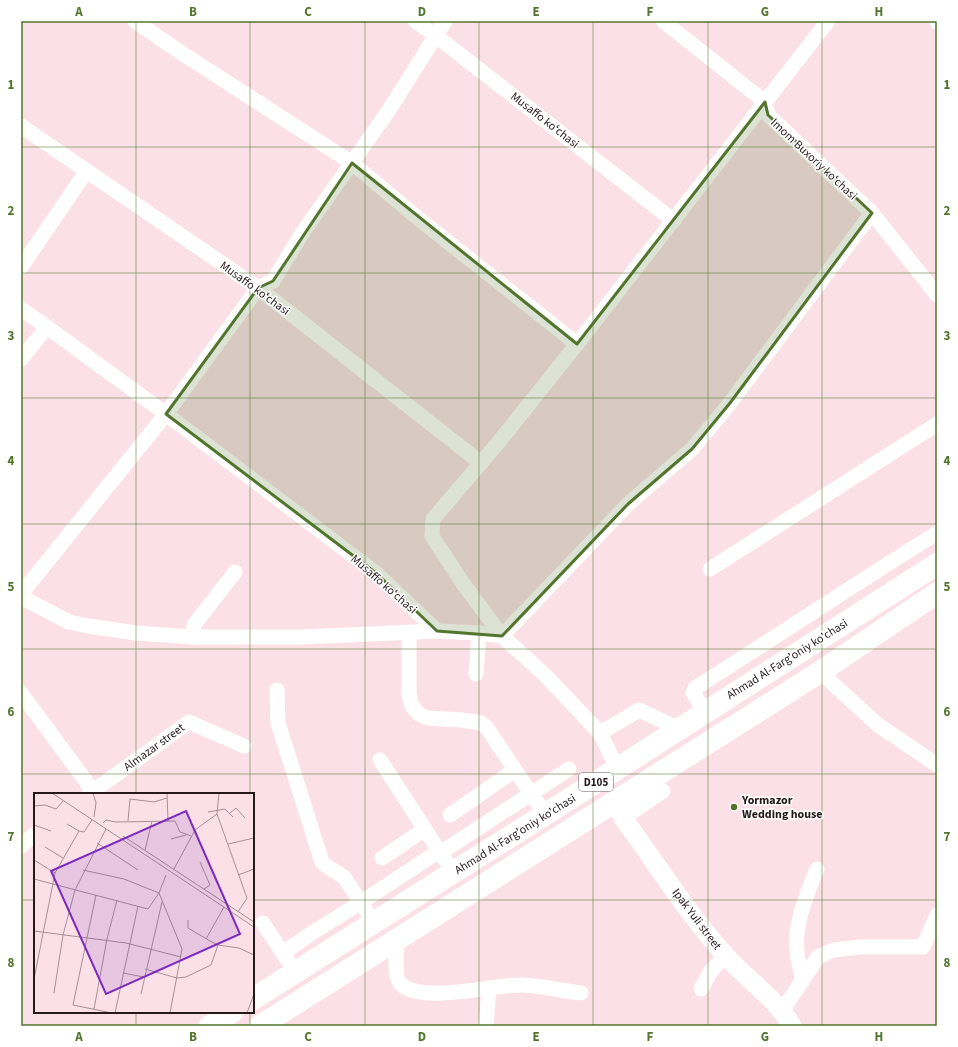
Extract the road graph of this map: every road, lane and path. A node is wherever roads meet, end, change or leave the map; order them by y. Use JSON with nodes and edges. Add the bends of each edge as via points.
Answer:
{"nodes":[{"id":1,"x":134,"y":21,"type":"edge"},
{"id":2,"x":415,"y":21,"type":"edge"},
{"id":3,"x":445,"y":21,"type":"edge"},
{"id":4,"x":663,"y":21,"type":"edge"},
{"id":5,"x":828,"y":21,"type":"edge"},
{"id":6,"x":436,"y":36,"type":"junction"},
{"id":7,"x":765,"y":102,"type":"junction"},
{"id":8,"x":21,"y":126,"type":"edge"},
{"id":9,"x":352,"y":163,"type":"junction"},
{"id":10,"x":86,"y":172,"type":"junction"},
{"id":11,"x":872,"y":213,"type":"junction"},
{"id":12,"x":674,"y":221,"type":"junction"},
{"id":13,"x":21,"y":267,"type":"edge"},
{"id":14,"x":258,"y":288,"type":"junction"},
{"id":15,"x":937,"y":295,"type":"edge"},
{"id":16,"x":21,"y":309,"type":"edge"},
{"id":17,"x":47,"y":327,"type":"junction"},
{"id":18,"x":577,"y":344,"type":"junction"},
{"id":19,"x":21,"y":359,"type":"edge"},
{"id":20,"x":166,"y":414,"type":"junction"},
{"id":21,"x":937,"y":424,"type":"edge"},
{"id":22,"x":481,"y":463,"type":"junction"},
{"id":23,"x":937,"y":534,"type":"edge"},
{"id":24,"x":937,"y":564,"type":"edge"},
{"id":25,"x":710,"y":569,"type":"dead end"},
{"id":26,"x":236,"y":572,"type":"dead end"},
{"id":27,"x":937,"y":593,"type":"edge"},
{"id":28,"x":21,"y":596,"type":"edge"},
{"id":29,"x":438,"y":631,"type":"junction"},
{"id":30,"x":409,"y":633,"type":"junction"},
{"id":31,"x":479,"y":633,"type":"junction"},
{"id":32,"x":502,"y":636,"type":"junction"},
{"id":33,"x":192,"y":637,"type":"junction"},
{"id":34,"x":820,"y":672,"type":"junction"},
{"id":35,"x":476,"y":674,"type":"dead end"},
{"id":36,"x":277,"y":690,"type":"dead end"},
{"id":37,"x":21,"y":693,"type":"edge"},
{"id":38,"x":705,"y":711,"type":"junction"},
{"id":39,"x":678,"y":728,"type":"junction"},
{"id":40,"x":600,"y":733,"type":"junction"},
{"id":41,"x":244,"y":746,"type":"dead end"},
{"id":42,"x":380,"y":760,"type":"dead end"},
{"id":43,"x":937,"y":765,"type":"edge"},
{"id":44,"x":569,"y":768,"type":"dead end"},
{"id":45,"x":618,"y":768,"type":"junction"},
{"id":46,"x":515,"y":770,"type":"junction"},
{"id":47,"x":598,"y":781,"type":"junction"},
{"id":48,"x":663,"y":791,"type":"dead end"},
{"id":49,"x":91,"y":792,"type":"edge"},
{"id":50,"x":531,"y":794,"type":"junction"},
{"id":51,"x":619,"y":810,"type":"junction"},
{"id":52,"x":546,"y":814,"type":"junction"},
{"id":53,"x":450,"y":815,"type":"dead end"},
{"id":54,"x":425,"y":829,"type":"junction"},
{"id":55,"x":34,"y":835,"type":"edge"},
{"id":56,"x":21,"y":846,"type":"edge"},
{"id":57,"x":440,"y":852,"type":"junction"},
{"id":58,"x":382,"y":858,"type":"dead end"},
{"id":59,"x":817,"y":869,"type":"dead end"},
{"id":60,"x":454,"y":872,"type":"junction"},
{"id":61,"x":395,"y":880,"type":"junction"},
{"id":62,"x":410,"y":900,"type":"junction"},
{"id":63,"x":360,"y":903,"type":"junction"},
{"id":64,"x":937,"y":915,"type":"edge"},
{"id":65,"x":263,"y":923,"type":"dead end"},
{"id":66,"x":374,"y":923,"type":"junction"},
{"id":67,"x":312,"y":933,"type":"junction"},
{"id":68,"x":397,"y":940,"type":"junction"},
{"id":69,"x":283,"y":953,"type":"junction"},
{"id":70,"x":325,"y":953,"type":"junction"},
{"id":71,"x":725,"y":956,"type":"junction"},
{"id":72,"x":295,"y":972,"type":"junction"},
{"id":73,"x":802,"y":979,"type":"junction"},
{"id":74,"x":489,"y":988,"type":"junction"},
{"id":75,"x":701,"y":989,"type":"dead end"},
{"id":76,"x":581,"y":993,"type":"dead end"},
{"id":77,"x":254,"y":998,"type":"edge"},
{"id":78,"x":782,"y":1011,"type":"junction"},
{"id":79,"x":260,"y":1026,"type":"edge"},
{"id":80,"x":486,"y":1026,"type":"edge"},
{"id":81,"x":792,"y":1026,"type":"edge"}],
"edges":[{"from":1,"to":9,"type":"street"},
{"from":2,"to":6,"type":"street","name":"Musaffo koʻchasi"},
{"from":3,"to":6,"type":"street"},
{"from":4,"to":7,"type":"street","name":"Imom Buxoriy koʻchasi"},
{"from":5,"to":7,"type":"street"},
{"from":6,"to":9,"type":"street"},
{"from":6,"to":12,"type":"street","name":"Musaffo koʻchasi"},
{"from":7,"to":11,"type":"street","name":"Imom Buxoriy koʻchasi","via":[[768,115]]},
{"from":7,"to":12,"type":"street"},
{"from":8,"to":10,"type":"street","name":"Musaffo koʻchasi"},
{"from":9,"to":14,"type":"street","via":[[303,232],[273,281]]},
{"from":9,"to":18,"type":"street"},
{"from":10,"to":13,"type":"street"},
{"from":10,"to":14,"type":"street","name":"Musaffo koʻchasi"},
{"from":11,"to":15,"type":"street","name":"Imom Buxoriy koʻchasi"},
{"from":11,"to":32,"type":"street","via":[[730,403],[692,449],[628,504]]},
{"from":12,"to":18,"type":"street"},
{"from":14,"to":20,"type":"street"},
{"from":14,"to":22,"type":"street","name":"Musaffo koʻchasi"},
{"from":16,"to":17,"type":"street","name":"Musaffo koʻchasi"},
{"from":17,"to":19,"type":"street"},
{"from":17,"to":20,"type":"street","name":"Musaffo koʻchasi"},
{"from":18,"to":22,"type":"street"},
{"from":20,"to":28,"type":"street"},
{"from":20,"to":29,"type":"street","name":"Musaffo koʻchasi","via":[[376,574]]},
{"from":21,"to":25,"type":"street"},
{"from":22,"to":32,"type":"street","via":[[433,519],[432,536]]},
{"from":23,"to":38,"type":"street","via":[[695,688],[693,693]]},
{"from":24,"to":38,"type":"highway","name":"Ahmad Al-Farg'oniy ko'chasi","number":"D105"},
{"from":26,"to":33,"type":"street","via":[[194,625]]},
{"from":27,"to":34,"type":"highway","number":"D105"},
{"from":28,"to":33,"type":"street","via":[[69,622],[136,633]]},
{"from":29,"to":30,"type":"street"},
{"from":29,"to":31,"type":"street"},
{"from":30,"to":33,"type":"street","via":[[302,637]]},
{"from":30,"to":46,"type":"street","via":[[409,695],[412,706],[427,718],[481,723]]},
{"from":31,"to":32,"type":"street"},
{"from":31,"to":35,"type":"street"},
{"from":32,"to":40,"type":"street","via":[[545,674]]},
{"from":34,"to":43,"type":"street","via":[[878,725]]},
{"from":34,"to":51,"type":"highway","number":"D105"},
{"from":36,"to":63,"type":"street","via":[[278,723],[322,862],[344,877]]},
{"from":37,"to":49,"type":"street"},
{"from":38,"to":39,"type":"highway","name":"Ahmad Al-Farg'oniy ko'chasi","number":"D105"},
{"from":39,"to":40,"type":"street","via":[[639,710]]},
{"from":39,"to":45,"type":"highway","name":"Ahmad Al-Farg'oniy ko'chasi","number":"D105"},
{"from":40,"to":45,"type":"street"},
{"from":41,"to":49,"type":"street","name":"Almazar street","via":[[189,722]]},
{"from":42,"to":54,"type":"street"},
{"from":44,"to":50,"type":"street"},
{"from":45,"to":47,"type":"highway","name":"Ahmad Al-Farg'oniy ko'chasi","number":"D105"},
{"from":46,"to":50,"type":"street"},
{"from":46,"to":53,"type":"street"},
{"from":47,"to":51,"type":"highway"},
{"from":47,"to":52,"type":"highway","name":"Ahmad Al-Farg'oniy ko'chasi","number":"D105"},
{"from":48,"to":51,"type":"street"},
{"from":50,"to":52,"type":"street"},
{"from":50,"to":57,"type":"street"},
{"from":51,"to":68,"type":"highway","number":"D105"},
{"from":51,"to":71,"type":"main road","name":"Ipak Yuli street","via":[[698,923]]},
{"from":52,"to":60,"type":"highway","name":"Ahmad Al-Farg'oniy ko'chasi","number":"D105"},
{"from":54,"to":57,"type":"street"},
{"from":54,"to":58,"type":"street"},
{"from":55,"to":56,"type":"street"},
{"from":57,"to":60,"type":"street"},
{"from":57,"to":61,"type":"street"},
{"from":59,"to":73,"type":"street","via":[[805,899],[797,930],[797,951]]},
{"from":60,"to":62,"type":"highway","name":"Ahmad Al-Farg'oniy ko'chasi","number":"D105"},
{"from":61,"to":62,"type":"street"},
{"from":61,"to":63,"type":"street"},
{"from":62,"to":66,"type":"highway","name":"Ahmad Al-Farg'oniy ko'chasi","number":"D105"},
{"from":63,"to":66,"type":"street"},
{"from":63,"to":67,"type":"street"},
{"from":64,"to":73,"type":"street","via":[[923,947],[860,947],[833,950],[818,957]]},
{"from":65,"to":69,"type":"street"},
{"from":66,"to":70,"type":"highway","name":"Ahmad Al-Farg'oniy ko'chasi","number":"D105"},
{"from":67,"to":69,"type":"street"},
{"from":67,"to":70,"type":"street"},
{"from":68,"to":74,"type":"street","via":[[396,973],[399,983],[406,988],[430,994]]},
{"from":68,"to":79,"type":"highway","number":"D105"},
{"from":69,"to":72,"type":"street"},
{"from":70,"to":72,"type":"highway","name":"Ahmad Al-Farg'oniy ko'chasi","number":"D105"},
{"from":71,"to":75,"type":"street","via":[[711,971]]},
{"from":71,"to":78,"type":"main road","name":"Ipak Yuli street"},
{"from":72,"to":77,"type":"highway","name":"Ahmad Al-Farg'oniy ko'chasi","number":"D105"},
{"from":73,"to":78,"type":"street"},
{"from":74,"to":76,"type":"street","via":[[521,985]]},
{"from":74,"to":80,"type":"street"},
{"from":78,"to":81,"type":"main road","name":"Ipak Yuli street"}]}
